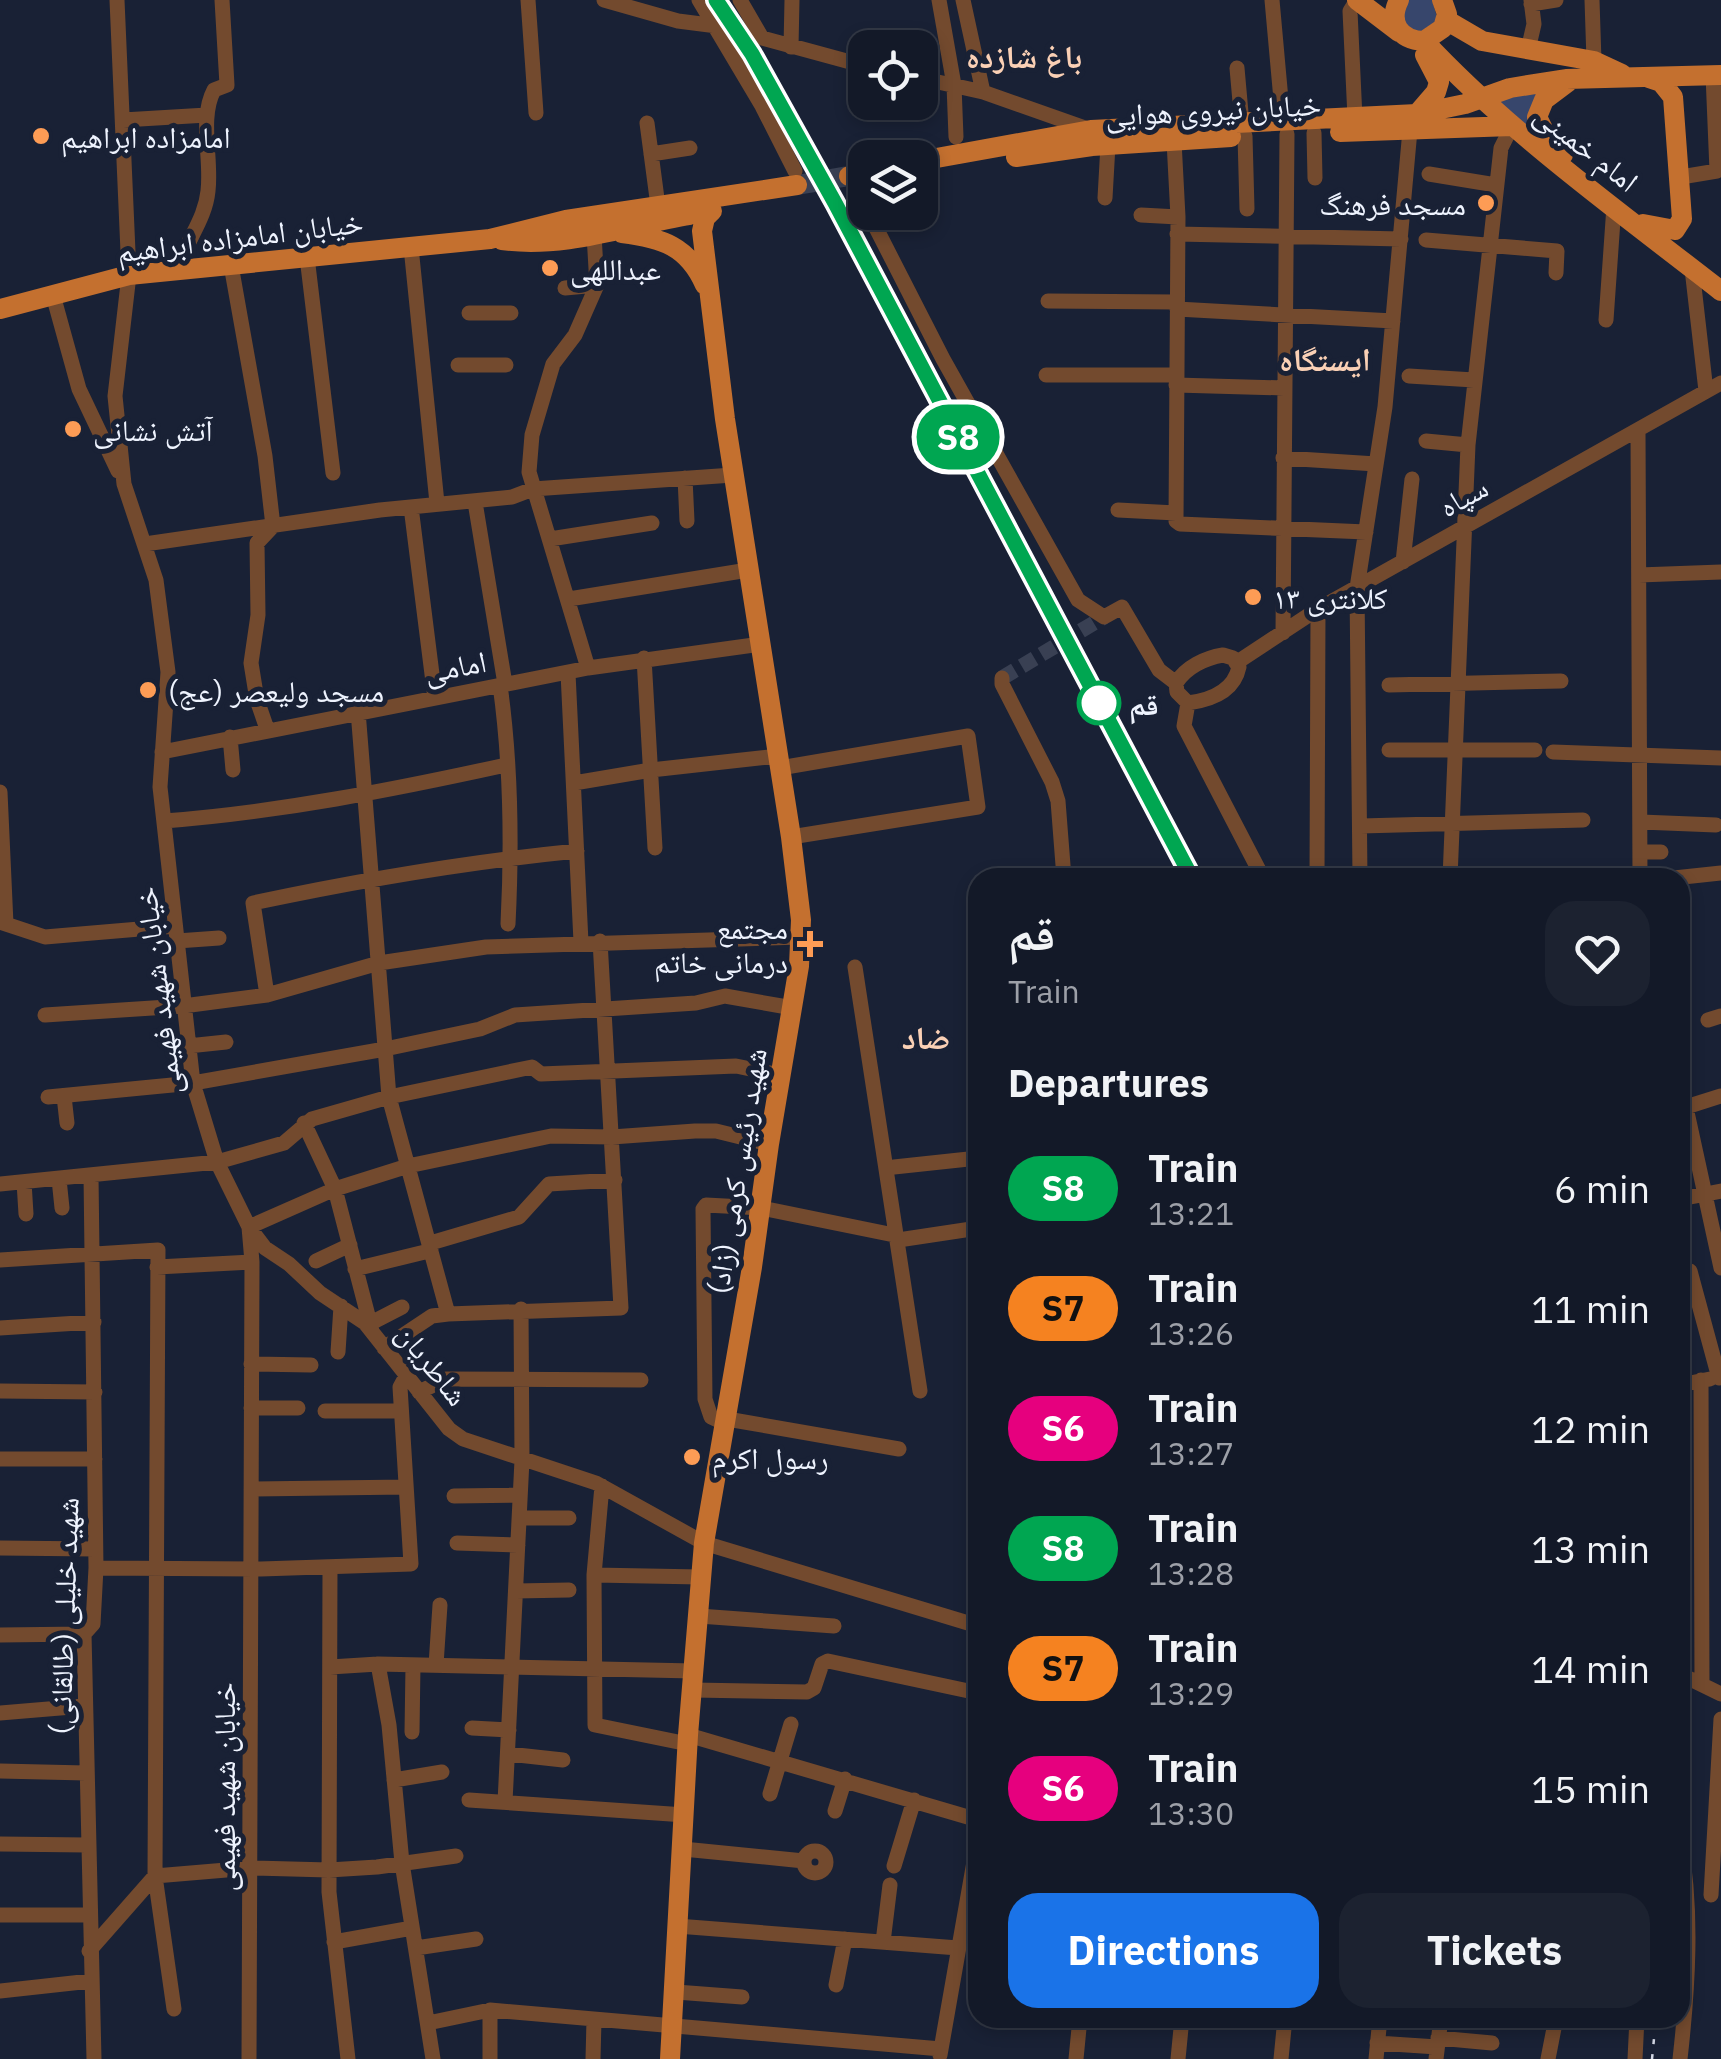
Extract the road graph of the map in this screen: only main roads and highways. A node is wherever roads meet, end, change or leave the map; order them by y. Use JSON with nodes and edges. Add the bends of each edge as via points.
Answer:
{"nodes":[{"id":1,"x":1357,"y":0,"type":"edge"},
{"id":2,"x":1398,"y":0,"type":"edge"},
{"id":3,"x":1443,"y":5,"type":"edge"},
{"id":4,"x":1414,"y":39,"type":"junction"},
{"id":5,"x":1717,"y":75,"type":"edge"},
{"id":6,"x":1638,"y":77,"type":"junction"},
{"id":7,"x":1574,"y":79,"type":"junction"},
{"id":8,"x":1480,"y":99,"type":"junction"},
{"id":9,"x":1414,"y":122,"type":"junction"},
{"id":10,"x":1512,"y":126,"type":"junction"},
{"id":11,"x":1285,"y":128,"type":"junction"},
{"id":12,"x":1243,"y":130,"type":"junction"},
{"id":13,"x":938,"y":158,"type":"edge"},
{"id":14,"x":938,"y":169,"type":"edge"},
{"id":15,"x":1596,"y":191,"type":"junction"},
{"id":16,"x":712,"y":211,"type":"junction"},
{"id":17,"x":1632,"y":220,"type":"junction"},
{"id":18,"x":586,"y":231,"type":"junction"},
{"id":19,"x":1721,"y":292,"type":"edge"},
{"id":20,"x":710,"y":296,"type":"junction"},
{"id":21,"x":0,"y":309,"type":"edge"},
{"id":22,"x":670,"y":2059,"type":"edge"}],
"edges":[{"from":1,"to":4,"type":"main road","name":"امام خمینی"},
{"from":2,"to":4,"type":"main road","via":[[1394,14]]},
{"from":3,"to":4,"type":"main road","via":[[1438,34]]},
{"from":3,"to":6,"type":"main road","via":[[1482,41],[1594,61]]},
{"from":4,"to":8,"type":"main road","name":"امام خمینی"},
{"from":4,"to":9,"type":"main road","via":[[1439,82]]},
{"from":5,"to":6,"type":"main road","name":"خیابان نیروی هوایی"},
{"from":6,"to":7,"type":"main road","name":"خیابان نیروی هوایی"},
{"from":6,"to":17,"type":"main road","via":[[1661,82],[1673,97],[1682,220],[1675,230]]},
{"from":7,"to":8,"type":"main road","name":"خیابان نیروی هوایی"},
{"from":7,"to":15,"type":"main road","via":[[1544,100],[1538,124]]},
{"from":8,"to":9,"type":"main road","name":"خیابان نیروی هوایی"},
{"from":8,"to":10,"type":"main road","name":"امام خمینی"},
{"from":9,"to":10,"type":"main road","name":"خیابان نیروی هوایی"},
{"from":9,"to":11,"type":"main road","name":"خیابان نیروی هوایی","via":[[1355,118]]},
{"from":9,"to":11,"type":"main road","name":"خیابان نیروی هوایی","via":[[1314,133]]},
{"from":10,"to":15,"type":"main road","name":"امام خمینی"},
{"from":11,"to":12,"type":"main road","name":"خیابان نیروی هوایی"},
{"from":12,"to":13,"type":"main road","name":"خیابان نیروی هوایی","via":[[1092,130]]},
{"from":12,"to":14,"type":"main road","name":"خیابان نیروی هوایی"},
{"from":15,"to":17,"type":"main road","name":"امام خمینی"},
{"from":16,"to":18,"type":"main road","name":"خیابان امامزاده ابراهیم"},
{"from":16,"to":18,"type":"main road","name":"خیابان امامزاده ابراهیم","via":[[798,184],[658,206]]},
{"from":16,"to":20,"type":"main road","name":"شهید رئیس کرمی (زاد)","via":[[702,231]]},
{"from":17,"to":19,"type":"main road","name":"امام خمینی"},
{"from":18,"to":20,"type":"main road","via":[[658,238],[685,252]]},
{"from":18,"to":21,"type":"main road","name":"خیابان امامزاده ابراهیم","via":[[518,243],[490,239],[130,276]]},
{"from":20,"to":22,"type":"main road","name":"شهید رئیس کرمی (زاد)","via":[[792,837],[800,937],[704,1543]]}]}
